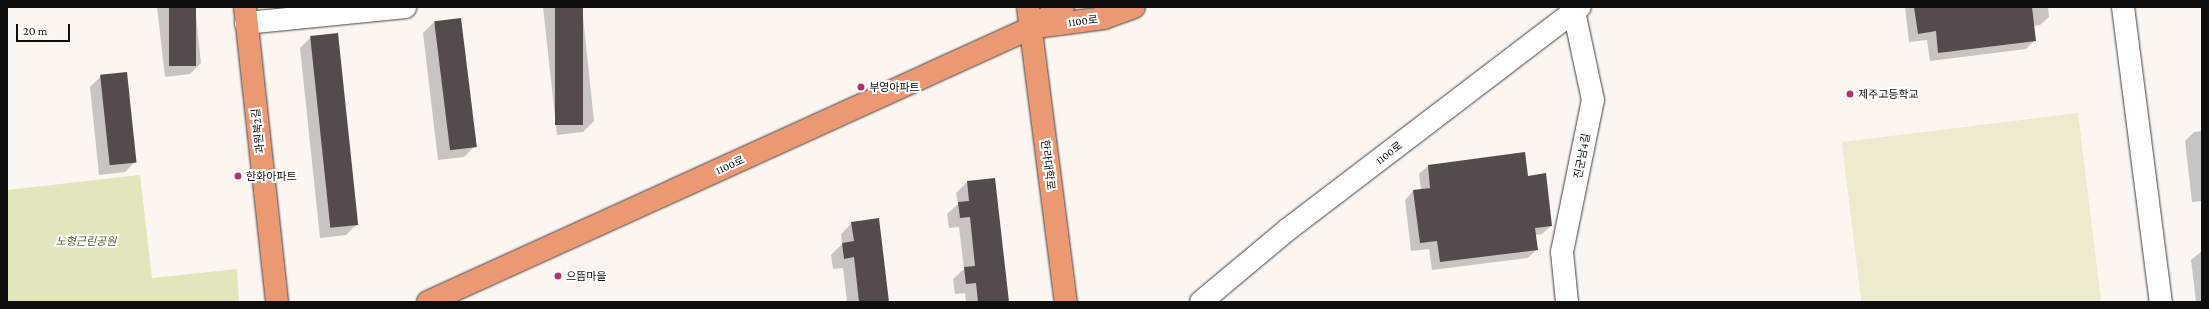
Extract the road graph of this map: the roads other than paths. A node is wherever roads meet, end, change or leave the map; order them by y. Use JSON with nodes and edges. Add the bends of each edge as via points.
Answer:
{"nodes":[{"id":1,"x":405,"y":7,"type":"edge"},
{"id":2,"x":1062,"y":7,"type":"edge"},
{"id":3,"x":1134,"y":7,"type":"edge"},
{"id":4,"x":2124,"y":7,"type":"edge"},
{"id":5,"x":1577,"y":9,"type":"edge"},
{"id":6,"x":246,"y":15,"type":"edge"},
{"id":7,"x":1029,"y":17,"type":"edge"},
{"id":8,"x":277,"y":302,"type":"edge"},
{"id":9,"x":428,"y":302,"type":"edge"},
{"id":10,"x":1066,"y":302,"type":"edge"},
{"id":11,"x":1201,"y":302,"type":"edge"},
{"id":12,"x":1567,"y":302,"type":"edge"},
{"id":13,"x":2161,"y":302,"type":"edge"}],
"edges":[{"from":1,"to":6,"type":"street"},
{"from":2,"to":7,"type":"main road","name":"1100로"},
{"from":3,"to":7,"type":"main road","name":"1100로","via":[[1104,18]]},
{"from":4,"to":13,"type":"street"},
{"from":5,"to":11,"type":"street","name":"1100로","via":[[1287,230]]},
{"from":5,"to":12,"type":"street","name":"진군남4길","via":[[1593,100],[1562,252]]},
{"from":6,"to":8,"type":"main road","name":"과원북2길"},
{"from":7,"to":9,"type":"main road","name":"1100로"},
{"from":7,"to":10,"type":"main road","name":"한라대학로"}]}
